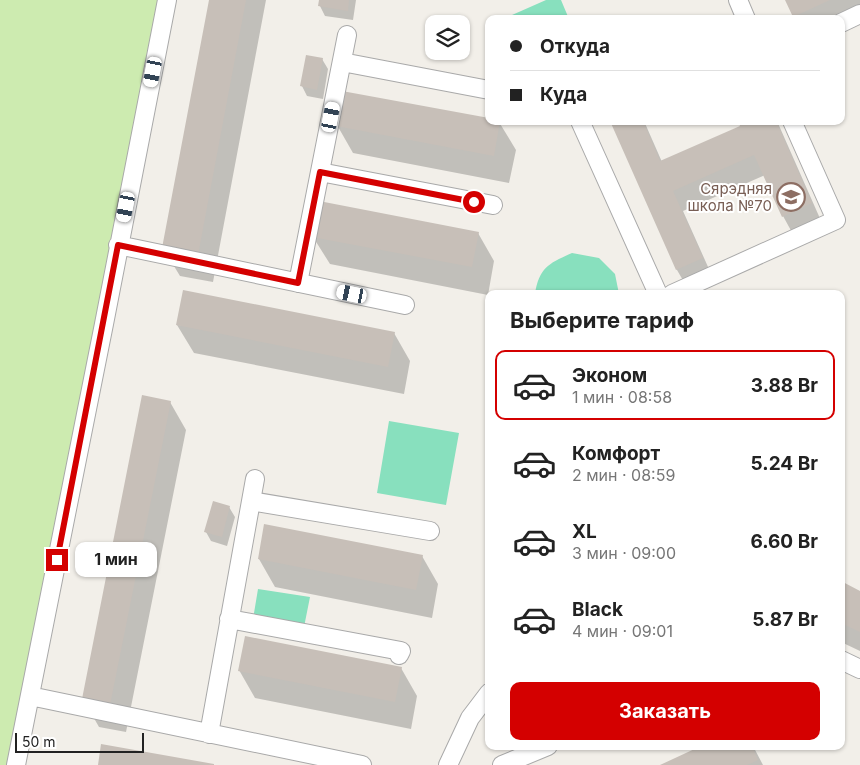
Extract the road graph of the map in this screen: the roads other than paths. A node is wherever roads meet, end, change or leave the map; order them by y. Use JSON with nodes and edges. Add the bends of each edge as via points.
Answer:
{"nodes":[{"id":1,"x":167,"y":0,"type":"edge"},
{"id":2,"x":738,"y":0,"type":"edge"},
{"id":3,"x":860,"y":14,"type":"edge"},
{"id":4,"x":744,"y":15,"type":"edge"},
{"id":5,"x":845,"y":21,"type":"edge"},
{"id":6,"x":347,"y":36,"type":"dead end"},
{"id":7,"x":342,"y":62,"type":"junction"},
{"id":8,"x":485,"y":89,"type":"edge"},
{"id":9,"x":582,"y":125,"type":"edge"},
{"id":10,"x":794,"y":125,"type":"edge"},
{"id":11,"x":320,"y":172,"type":"junction"},
{"id":12,"x":493,"y":205,"type":"dead end"},
{"id":13,"x":118,"y":245,"type":"junction"},
{"id":14,"x":298,"y":283,"type":"junction"},
{"id":15,"x":656,"y":290,"type":"edge"},
{"id":16,"x":681,"y":290,"type":"edge"},
{"id":17,"x":405,"y":305,"type":"dead end"},
{"id":18,"x":255,"y":479,"type":"dead end"},
{"id":19,"x":251,"y":501,"type":"junction"},
{"id":20,"x":430,"y":531,"type":"dead end"},
{"id":21,"x":229,"y":619,"type":"junction"},
{"id":22,"x":399,"y":655,"type":"dead end"},
{"id":23,"x":845,"y":662,"type":"edge"},
{"id":24,"x":860,"y":669,"type":"edge"},
{"id":25,"x":30,"y":696,"type":"junction"},
{"id":26,"x":485,"y":698,"type":"edge"},
{"id":27,"x":209,"y":734,"type":"junction"},
{"id":28,"x":538,"y":750,"type":"edge"},
{"id":29,"x":16,"y":765,"type":"edge"},
{"id":30,"x":362,"y":765,"type":"edge"},
{"id":31,"x":448,"y":765,"type":"edge"},
{"id":32,"x":502,"y":765,"type":"edge"}],
"edges":[{"from":1,"to":13,"type":"lane"},
{"from":2,"to":4,"type":"lane"},
{"from":3,"to":5,"type":"lane"},
{"from":6,"to":7,"type":"lane"},
{"from":7,"to":8,"type":"lane"},
{"from":7,"to":11,"type":"lane"},
{"from":9,"to":15,"type":"lane"},
{"from":10,"to":16,"type":"lane","via":[[836,220]]},
{"from":11,"to":12,"type":"lane"},
{"from":11,"to":14,"type":"lane"},
{"from":13,"to":14,"type":"lane"},
{"from":13,"to":25,"type":"lane"},
{"from":14,"to":17,"type":"lane"},
{"from":18,"to":19,"type":"lane"},
{"from":19,"to":20,"type":"lane"},
{"from":19,"to":21,"type":"lane"},
{"from":21,"to":22,"type":"lane","via":[[400,651]]},
{"from":21,"to":27,"type":"lane"},
{"from":23,"to":24,"type":"lane"},
{"from":25,"to":27,"type":"lane"},
{"from":25,"to":29,"type":"lane"},
{"from":26,"to":31,"type":"lane","via":[[470,718]]},
{"from":27,"to":30,"type":"lane"},
{"from":28,"to":32,"type":"lane"}]}
